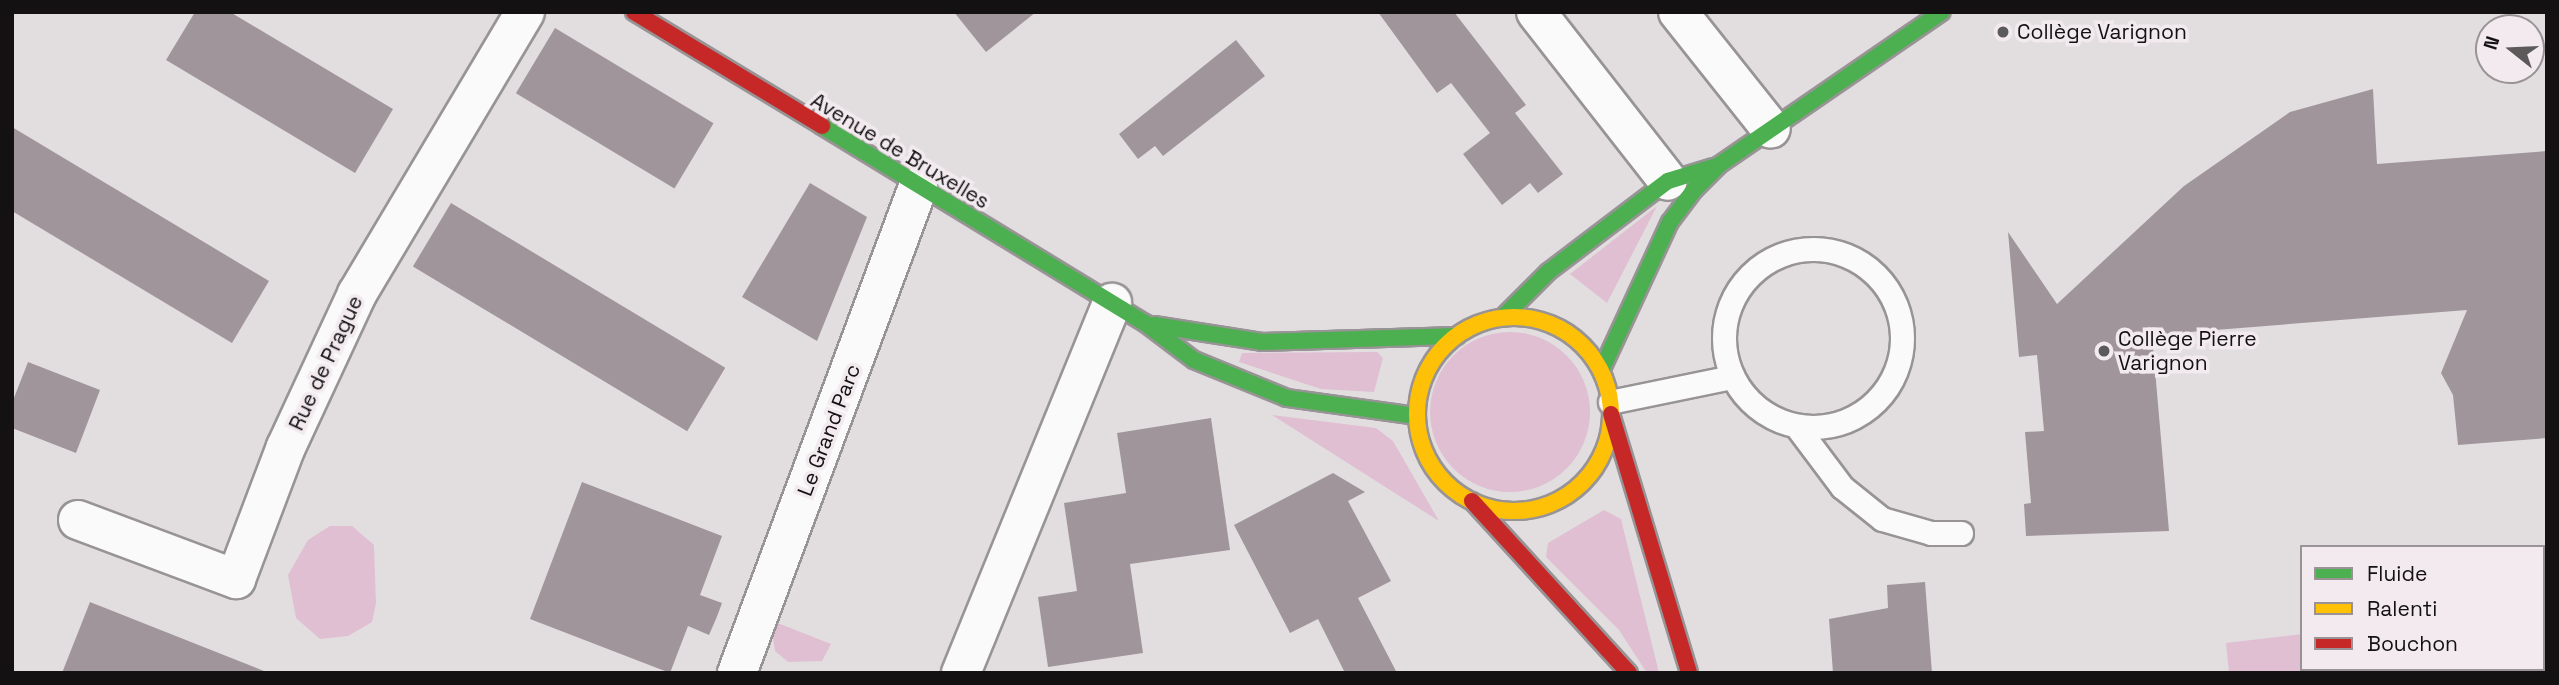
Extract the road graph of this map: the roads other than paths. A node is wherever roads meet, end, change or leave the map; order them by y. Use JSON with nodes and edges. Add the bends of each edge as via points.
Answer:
{"nodes":[{"id":1,"x":525,"y":12,"type":"edge"},
{"id":2,"x":634,"y":12,"type":"edge"},
{"id":3,"x":1536,"y":12,"type":"edge"},
{"id":4,"x":1678,"y":12,"type":"edge"},
{"id":5,"x":1942,"y":12,"type":"edge"},
{"id":6,"x":1772,"y":129,"type":"junction"},
{"id":7,"x":1719,"y":165,"type":"junction"},
{"id":8,"x":1668,"y":181,"type":"junction"},
{"id":9,"x":918,"y":187,"type":"junction"},
{"id":10,"x":1112,"y":303,"type":"junction"},
{"id":11,"x":1502,"y":318,"type":"junction"},
{"id":12,"x":1145,"y":323,"type":"junction"},
{"id":13,"x":1457,"y":336,"type":"junction"},
{"id":14,"x":1601,"y":371,"type":"junction"},
{"id":15,"x":1732,"y":377,"type":"junction"},
{"id":16,"x":1610,"y":408,"type":"junction"},
{"id":17,"x":1417,"y":416,"type":"junction"},
{"id":18,"x":1797,"y":427,"type":"junction"},
{"id":19,"x":1472,"y":501,"type":"junction"},
{"id":20,"x":78,"y":520,"type":"dead end"},
{"id":21,"x":1961,"y":533,"type":"dead end"},
{"id":22,"x":737,"y":673,"type":"edge"},
{"id":23,"x":961,"y":673,"type":"edge"},
{"id":24,"x":1629,"y":673,"type":"edge"},
{"id":25,"x":1689,"y":673,"type":"edge"}],
"edges":[{"from":1,"to":20,"type":"street","name":"Rue de Prague","via":[[351,306],[286,447],[236,579]]},
{"from":2,"to":9,"type":"street","name":"Avenue de Bruxelles"},
{"from":3,"to":8,"type":"street"},
{"from":4,"to":6,"type":"street"},
{"from":5,"to":6,"type":"street"},
{"from":6,"to":7,"type":"street"},
{"from":7,"to":8,"type":"street"},
{"from":7,"to":14,"type":"street","via":[[1670,222]]},
{"from":8,"to":11,"type":"street","via":[[1548,272]]},
{"from":9,"to":10,"type":"street","name":"Avenue de Bruxelles"},
{"from":9,"to":22,"type":"street","name":"Le Grand Parc"},
{"from":10,"to":12,"type":"street","name":"Avenue de Bruxelles"},
{"from":10,"to":23,"type":"street"},
{"from":11,"to":13,"type":"street"},
{"from":11,"to":14,"type":"street","via":[[1536,319],[1567,332]]},
{"from":12,"to":13,"type":"street","name":"Avenue de Bruxelles","via":[[1262,342]]},
{"from":12,"to":17,"type":"street","name":"Avenue de Bruxelles","via":[[1194,360],[1257,389],[1320,406]]},
{"from":13,"to":17,"type":"street","via":[[1427,372]]},
{"from":14,"to":16,"type":"street"},
{"from":15,"to":16,"type":"lane"},
{"from":15,"to":18,"type":"lane","via":[[1759,409]]},
{"from":15,"to":18,"type":"lane","via":[[1724,348],[1726,318],[1737,290],[1757,268],[1783,253],[1813,248],[1843,253],[1869,267],[1889,289],[1901,316],[1895,375],[1855,417]]},
{"from":16,"to":19,"type":"street","via":[[1601,457],[1563,497],[1518,511]]},
{"from":16,"to":25,"type":"street"},
{"from":17,"to":19,"type":"street","via":[[1422,446],[1437,472]]},
{"from":18,"to":21,"type":"lane","via":[[1842,486],[1882,519],[1931,533]]},
{"from":19,"to":24,"type":"street"}]}
